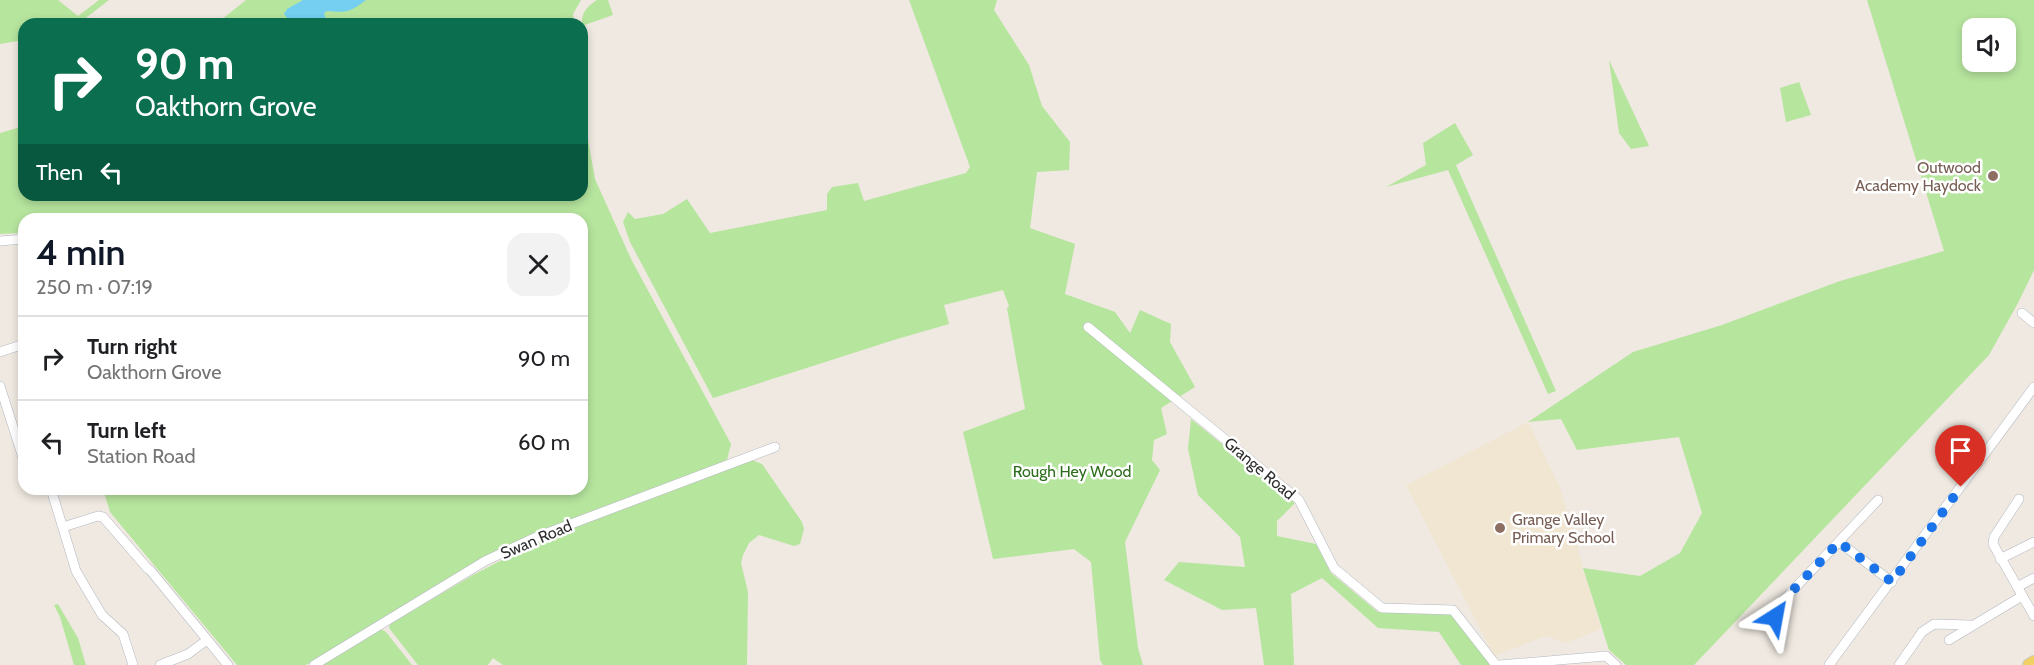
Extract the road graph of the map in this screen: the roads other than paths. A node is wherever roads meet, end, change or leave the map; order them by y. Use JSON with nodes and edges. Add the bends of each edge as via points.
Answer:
{"nodes":[{"id":1,"x":18,"y":240,"type":"edge"},
{"id":2,"x":0,"y":242,"type":"edge"},
{"id":3,"x":2022,"y":313,"type":"dead end"},
{"id":4,"x":2034,"y":323,"type":"edge"},
{"id":5,"x":1088,"y":327,"type":"dead end"},
{"id":6,"x":18,"y":346,"type":"edge"},
{"id":7,"x":0,"y":352,"type":"edge"},
{"id":8,"x":0,"y":386,"type":"edge"},
{"id":9,"x":2034,"y":387,"type":"edge"},
{"id":10,"x":18,"y":442,"type":"edge"},
{"id":11,"x":775,"y":447,"type":"dead end"},
{"id":12,"x":53,"y":495,"type":"edge"},
{"id":13,"x":2019,"y":499,"type":"dead end"},
{"id":14,"x":1878,"y":500,"type":"dead end"},
{"id":15,"x":63,"y":527,"type":"junction"},
{"id":16,"x":1839,"y":542,"type":"junction"},
{"id":17,"x":2034,"y":542,"type":"edge"},
{"id":18,"x":2000,"y":559,"type":"junction"},
{"id":19,"x":2034,"y":578,"type":"edge"},
{"id":20,"x":1892,"y":582,"type":"junction"},
{"id":21,"x":2020,"y":591,"type":"junction"},
{"id":22,"x":2034,"y":616,"type":"edge"},
{"id":23,"x":1774,"y":619,"type":"dead end"},
{"id":24,"x":1971,"y":626,"type":"junction"},
{"id":25,"x":207,"y":640,"type":"junction"},
{"id":26,"x":1949,"y":640,"type":"dead end"},
{"id":27,"x":2034,"y":662,"type":"edge"},
{"id":28,"x":133,"y":665,"type":"edge"},
{"id":29,"x":160,"y":665,"type":"edge"},
{"id":30,"x":228,"y":665,"type":"edge"},
{"id":31,"x":314,"y":665,"type":"edge"},
{"id":32,"x":1498,"y":665,"type":"edge"},
{"id":33,"x":1616,"y":665,"type":"edge"},
{"id":34,"x":1829,"y":665,"type":"edge"},
{"id":35,"x":1899,"y":665,"type":"edge"},
{"id":36,"x":2029,"y":665,"type":"edge"}],
"edges":[{"from":1,"to":2,"type":"street"},
{"from":3,"to":4,"type":"street"},
{"from":5,"to":32,"type":"street","name":"Grange Road","via":[[1299,500],[1334,568],[1382,608],[1454,610]]},
{"from":6,"to":7,"type":"street"},
{"from":8,"to":10,"type":"street"},
{"from":9,"to":20,"type":"street"},
{"from":11,"to":31,"type":"street","name":"Swan Road","via":[[534,538],[485,561]]},
{"from":12,"to":15,"type":"street"},
{"from":13,"to":18,"type":"street","via":[[1993,541]]},
{"from":14,"to":16,"type":"street"},
{"from":15,"to":25,"type":"street","via":[[103,517]]},
{"from":15,"to":28,"type":"street","via":[[76,571],[102,615],[123,634]]},
{"from":16,"to":20,"type":"street"},
{"from":16,"to":23,"type":"street","via":[[1778,606]]},
{"from":17,"to":18,"type":"street"},
{"from":18,"to":21,"type":"street"},
{"from":19,"to":21,"type":"street"},
{"from":20,"to":34,"type":"street"},
{"from":21,"to":22,"type":"street"},
{"from":21,"to":24,"type":"street"},
{"from":24,"to":26,"type":"street"},
{"from":24,"to":35,"type":"street","via":[[1934,624],[1923,632]]},
{"from":25,"to":29,"type":"street","via":[[188,654]]},
{"from":25,"to":30,"type":"street"},
{"from":27,"to":36,"type":"main road"},
{"from":32,"to":33,"type":"street","name":"Grange Road","via":[[1606,656]]}]}
